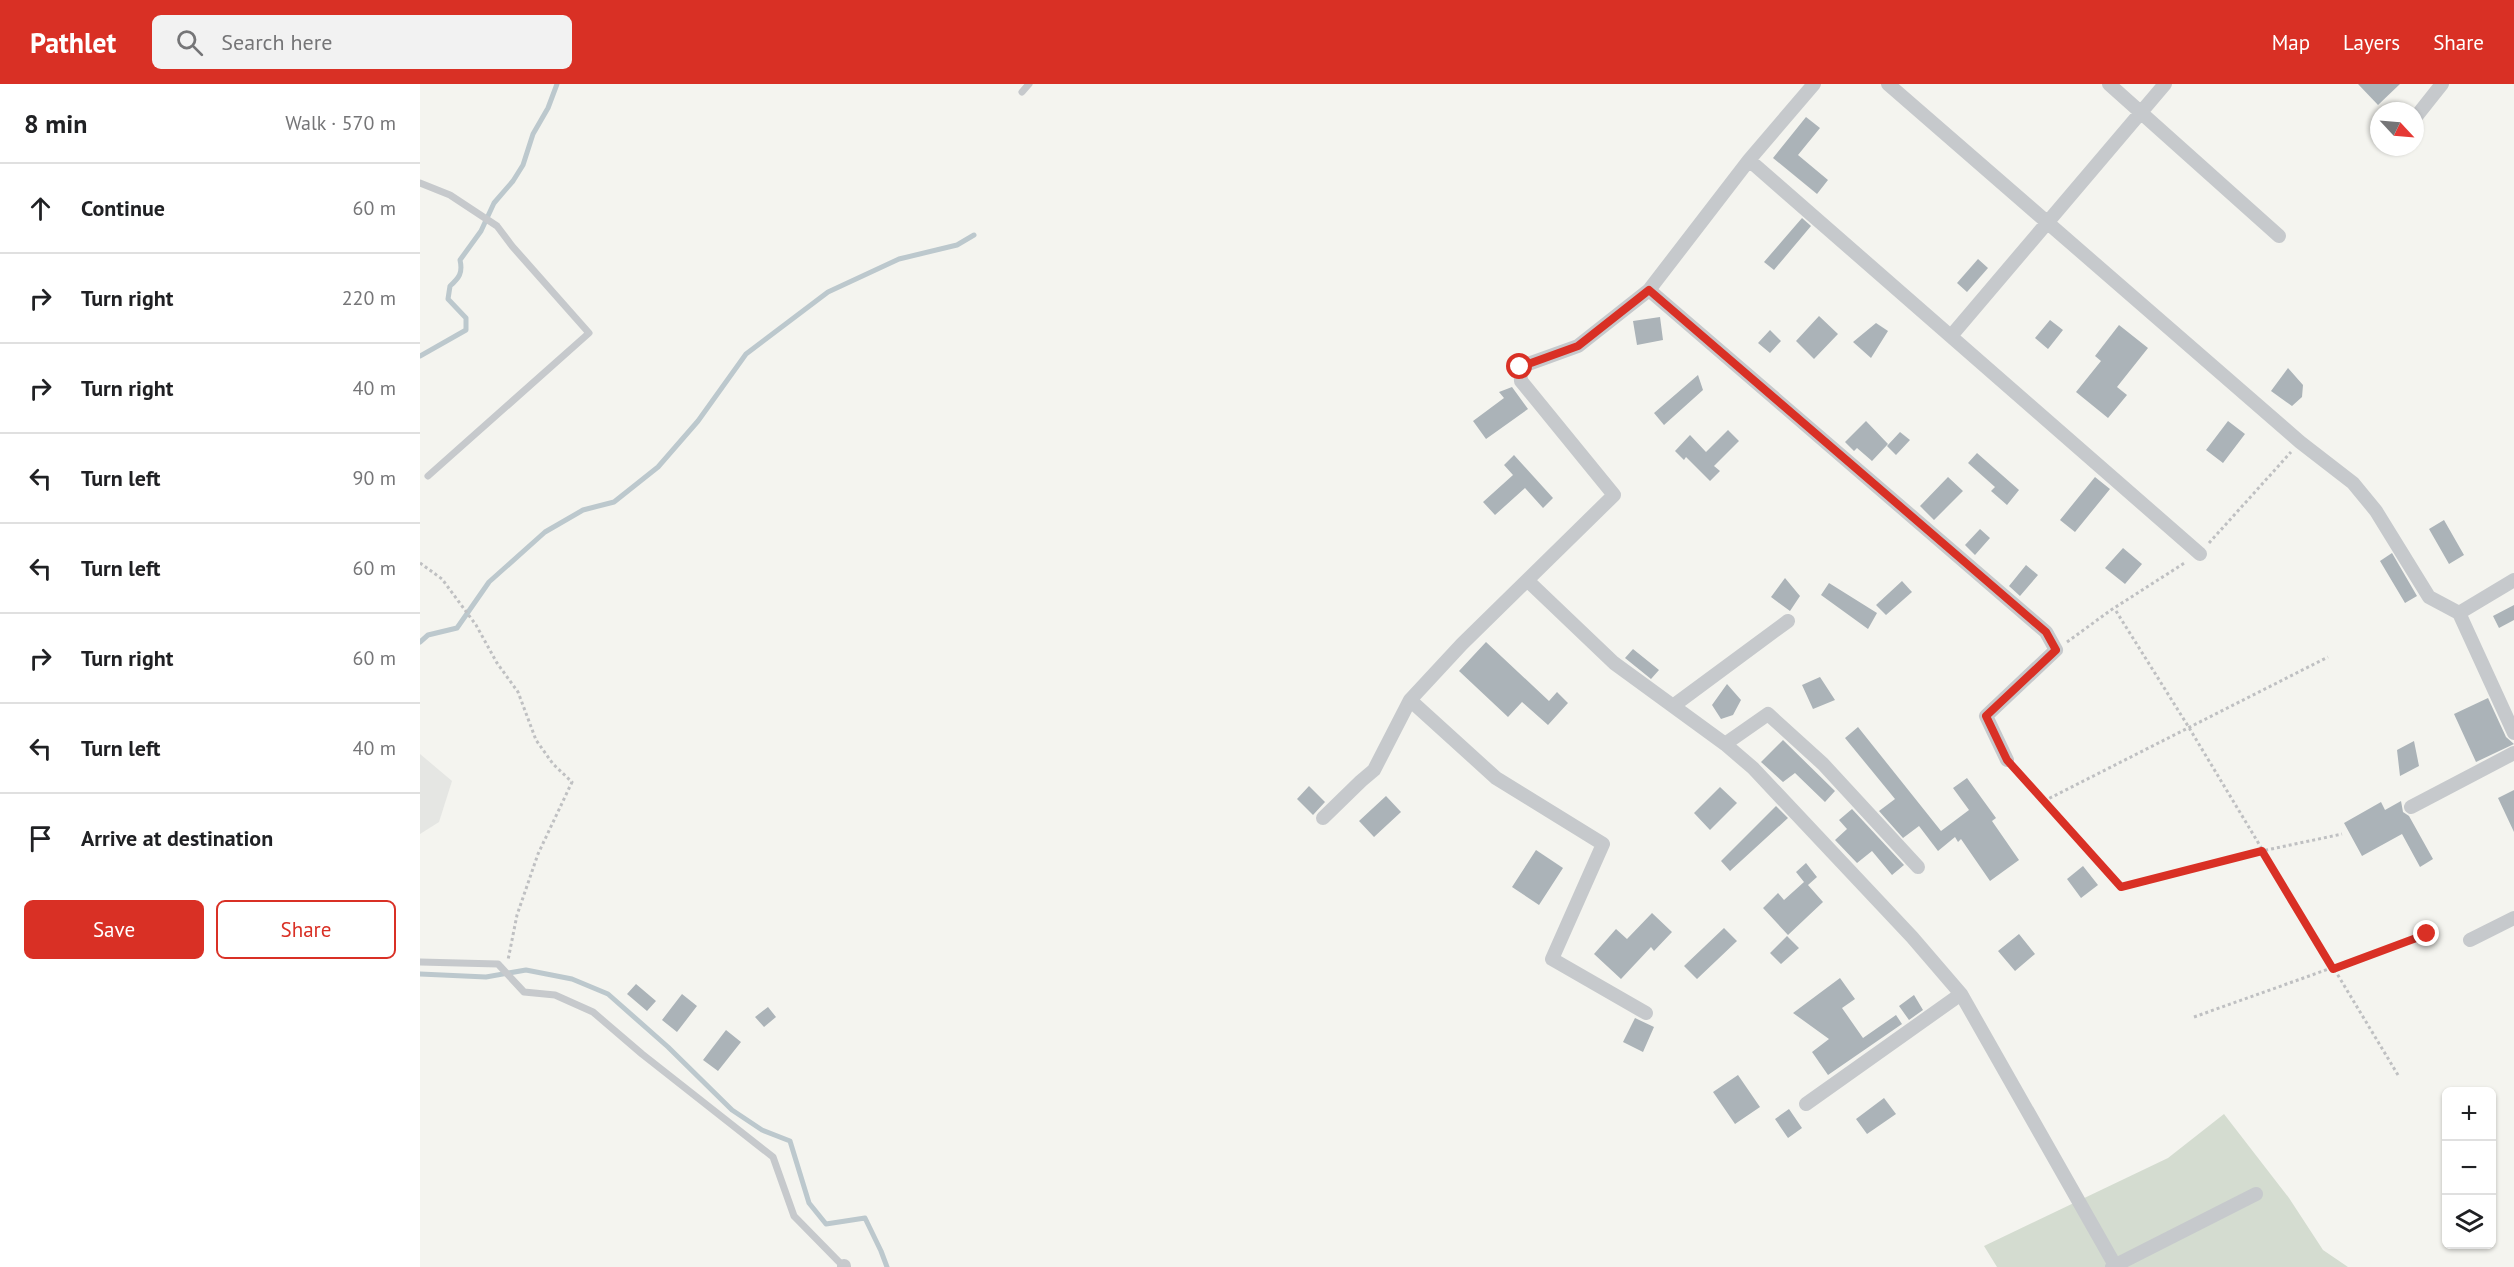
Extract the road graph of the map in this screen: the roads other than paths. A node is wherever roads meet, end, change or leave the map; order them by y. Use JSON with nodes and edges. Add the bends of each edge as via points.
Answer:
{"nodes":[{"id":1,"x":1029,"y":84,"type":"edge"},
{"id":2,"x":1814,"y":84,"type":"edge"},
{"id":3,"x":1888,"y":84,"type":"edge"},
{"id":4,"x":2109,"y":84,"type":"edge"},
{"id":5,"x":2165,"y":84,"type":"edge"},
{"id":6,"x":2442,"y":84,"type":"edge"},
{"id":7,"x":1022,"y":92,"type":"dead end"},
{"id":8,"x":2424,"y":107,"type":"edge"},
{"id":9,"x":2141,"y":112,"type":"junction"},
{"id":10,"x":1749,"y":160,"type":"junction"},
{"id":11,"x":420,"y":183,"type":"edge"},
{"id":12,"x":2047,"y":222,"type":"junction"},
{"id":13,"x":2279,"y":236,"type":"dead end"},
{"id":14,"x":1649,"y":290,"type":"junction"},
{"id":15,"x":1951,"y":336,"type":"junction"},
{"id":16,"x":428,"y":476,"type":"dead end"},
{"id":17,"x":2200,"y":554,"type":"dead end"},
{"id":18,"x":2514,"y":580,"type":"edge"},
{"id":19,"x":1528,"y":581,"type":"junction"},
{"id":20,"x":2459,"y":613,"type":"junction"},
{"id":21,"x":1788,"y":621,"type":"dead end"},
{"id":22,"x":1410,"y":700,"type":"junction"},
{"id":23,"x":1673,"y":706,"type":"junction"},
{"id":24,"x":2514,"y":734,"type":"edge"},
{"id":25,"x":1725,"y":744,"type":"junction"},
{"id":26,"x":2514,"y":753,"type":"edge"},
{"id":27,"x":2007,"y":760,"type":"road end"},
{"id":28,"x":2411,"y":807,"type":"dead end"},
{"id":29,"x":1323,"y":818,"type":"dead end"},
{"id":30,"x":1918,"y":867,"type":"dead end"},
{"id":31,"x":2514,"y":918,"type":"edge"},
{"id":32,"x":2470,"y":940,"type":"dead end"},
{"id":33,"x":420,"y":962,"type":"edge"},
{"id":34,"x":1961,"y":994,"type":"junction"},
{"id":35,"x":1646,"y":1013,"type":"dead end"},
{"id":36,"x":1806,"y":1104,"type":"dead end"},
{"id":37,"x":2256,"y":1194,"type":"dead end"},
{"id":38,"x":844,"y":1267,"type":"edge"},
{"id":39,"x":2114,"y":1267,"type":"edge"}],
"edges":[{"from":1,"to":7,"type":"lane"},
{"from":2,"to":10,"type":"street"},
{"from":3,"to":12,"type":"street"},
{"from":4,"to":9,"type":"street"},
{"from":5,"to":9,"type":"street"},
{"from":6,"to":8,"type":"street"},
{"from":9,"to":12,"type":"street"},
{"from":9,"to":13,"type":"street"},
{"from":10,"to":14,"type":"street"},
{"from":10,"to":15,"type":"street"},
{"from":11,"to":16,"type":"lane","via":[[450,195],[497,226],[589,333]]},
{"from":12,"to":15,"type":"street"},
{"from":12,"to":20,"type":"street","via":[[2290,434],[2353,483],[2376,512],[2429,597]]},
{"from":14,"to":19,"type":"street","via":[[1578,346],[1520,367],[1521,381],[1614,495]]},
{"from":14,"to":27,"type":"street","via":[[2046,632],[2056,650],[1986,716]]},
{"from":15,"to":17,"type":"street"},
{"from":18,"to":20,"type":"street"},
{"from":19,"to":22,"type":"street"},
{"from":19,"to":23,"type":"street","via":[[1614,663]]},
{"from":20,"to":24,"type":"street"},
{"from":21,"to":23,"type":"street"},
{"from":22,"to":29,"type":"street","via":[[1374,770]]},
{"from":22,"to":35,"type":"street","via":[[1496,778],[1603,844],[1552,959]]},
{"from":23,"to":25,"type":"street"},
{"from":25,"to":30,"type":"street","via":[[1768,714],[1823,764]]},
{"from":25,"to":34,"type":"street","via":[[1753,768]]},
{"from":26,"to":28,"type":"street"},
{"from":31,"to":32,"type":"street"},
{"from":33,"to":38,"type":"lane","via":[[498,964],[524,992],[555,995],[593,1012],[773,1157],[794,1216]]},
{"from":34,"to":36,"type":"street"},
{"from":34,"to":39,"type":"street"},
{"from":37,"to":39,"type":"street"}]}
